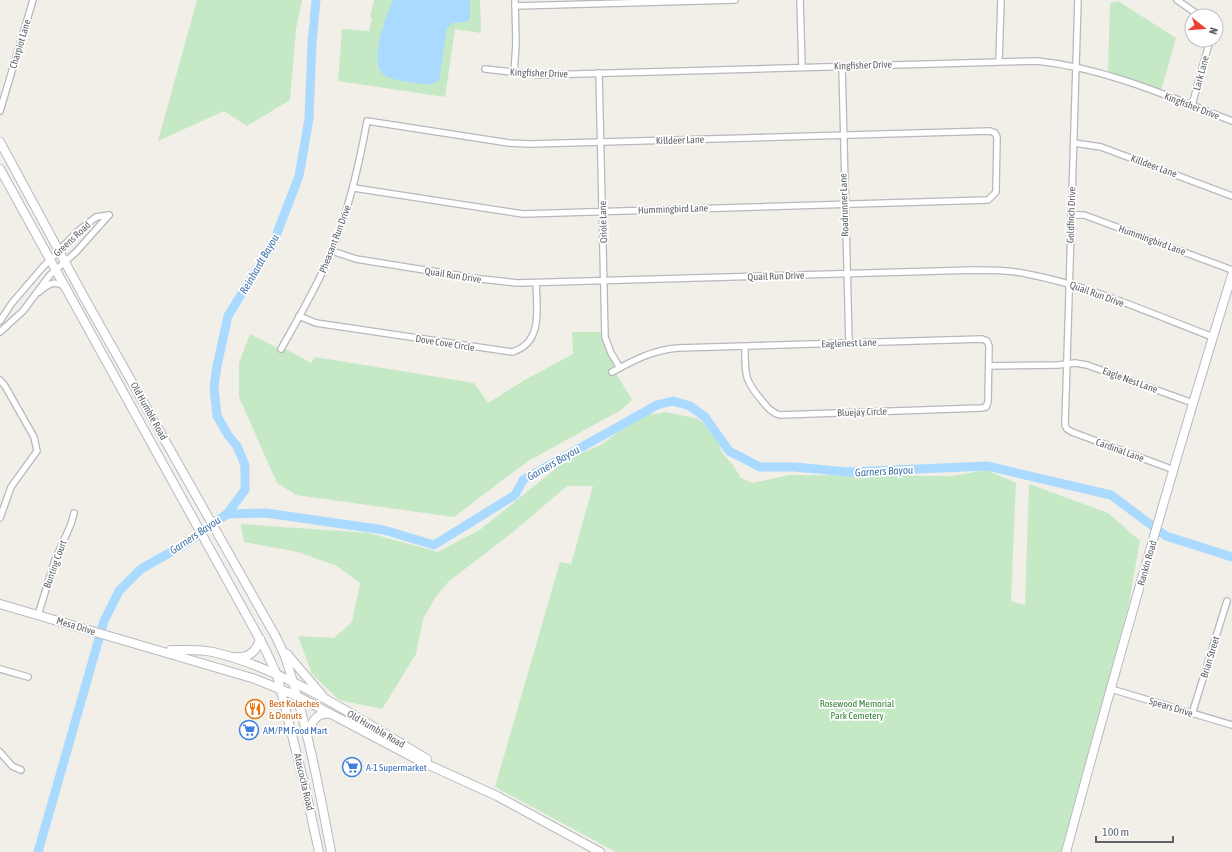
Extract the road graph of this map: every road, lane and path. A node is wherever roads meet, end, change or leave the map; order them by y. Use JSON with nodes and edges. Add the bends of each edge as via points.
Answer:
{"nodes":[{"id":1,"x":33,"y":0,"type":"edge"},
{"id":2,"x":735,"y":0,"type":"edge"},
{"id":3,"x":800,"y":0,"type":"edge"},
{"id":4,"x":1000,"y":0,"type":"edge"},
{"id":5,"x":1078,"y":0,"type":"edge"},
{"id":6,"x":1177,"y":0,"type":"edge"},
{"id":7,"x":515,"y":3,"type":"edge"},
{"id":8,"x":1188,"y":8,"type":"edge"},
{"id":9,"x":1208,"y":48,"type":"edge"},
{"id":10,"x":999,"y":61,"type":"junction"},
{"id":11,"x":842,"y":66,"type":"junction"},
{"id":12,"x":1076,"y":66,"type":"junction"},
{"id":13,"x":802,"y":67,"type":"junction"},
{"id":14,"x":485,"y":69,"type":"dead end"},
{"id":15,"x":514,"y":73,"type":"junction"},
{"id":16,"x":599,"y":73,"type":"junction"},
{"id":17,"x":1192,"y":106,"type":"junction"},
{"id":18,"x":0,"y":110,"type":"edge"},
{"id":19,"x":367,"y":121,"type":"joint"},
{"id":20,"x":1232,"y":121,"type":"edge"},
{"id":21,"x":842,"y":135,"type":"junction"},
{"id":22,"x":0,"y":142,"type":"edge"},
{"id":23,"x":600,"y":142,"type":"junction"},
{"id":24,"x":1074,"y":143,"type":"junction"},
{"id":25,"x":0,"y":169,"type":"edge"},
{"id":26,"x":354,"y":188,"type":"junction"},
{"id":27,"x":1232,"y":196,"type":"edge"},
{"id":28,"x":993,"y":197,"type":"joint"},
{"id":29,"x":844,"y":204,"type":"junction"},
{"id":30,"x":603,"y":212,"type":"junction"},
{"id":31,"x":1071,"y":215,"type":"junction"},
{"id":32,"x":59,"y":251,"type":"junction"},
{"id":33,"x":332,"y":251,"type":"junction"},
{"id":34,"x":50,"y":260,"type":"junction"},
{"id":35,"x":65,"y":261,"type":"junction"},
{"id":36,"x":54,"y":270,"type":"junction"},
{"id":37,"x":1232,"y":270,"type":"edge"},
{"id":38,"x":847,"y":273,"type":"junction"},
{"id":39,"x":1232,"y":275,"type":"edge"},
{"id":40,"x":605,"y":281,"type":"junction"},
{"id":41,"x":536,"y":283,"type":"junction"},
{"id":42,"x":1070,"y":284,"type":"junction"},
{"id":43,"x":64,"y":286,"type":"junction"},
{"id":44,"x":34,"y":296,"type":"junction"},
{"id":45,"x":299,"y":316,"type":"junction"},
{"id":46,"x":0,"y":321,"type":"edge"},
{"id":47,"x":0,"y":332,"type":"edge"},
{"id":48,"x":1213,"y":337,"type":"junction"},
{"id":49,"x":848,"y":343,"type":"junction"},
{"id":50,"x":745,"y":347,"type":"junction"},
{"id":51,"x":280,"y":349,"type":"dead end"},
{"id":52,"x":1067,"y":364,"type":"junction"},
{"id":53,"x":989,"y":366,"type":"junction"},
{"id":54,"x":620,"y":368,"type":"junction"},
{"id":55,"x":612,"y":372,"type":"dead end"},
{"id":56,"x":0,"y":380,"type":"edge"},
{"id":57,"x":1193,"y":403,"type":"junction"},
{"id":58,"x":158,"y":428,"type":"junction"},
{"id":59,"x":1067,"y":429,"type":"joint"},
{"id":60,"x":147,"y":435,"type":"junction"},
{"id":61,"x":1174,"y":470,"type":"junction"},
{"id":62,"x":74,"y":513,"type":"dead end"},
{"id":63,"x":0,"y":518,"type":"edge"},
{"id":64,"x":1227,"y":601,"type":"dead end"},
{"id":65,"x":0,"y":604,"type":"edge"},
{"id":66,"x":38,"y":615,"type":"junction"},
{"id":67,"x":260,"y":639,"type":"junction"},
{"id":68,"x":277,"y":639,"type":"junction"},
{"id":69,"x":152,"y":648,"type":"junction"},
{"id":70,"x":228,"y":656,"type":"junction"},
{"id":71,"x":0,"y":669,"type":"edge"},
{"id":72,"x":277,"y":675,"type":"junction"},
{"id":73,"x":28,"y":677,"type":"dead end"},
{"id":74,"x":293,"y":682,"type":"junction"},
{"id":75,"x":280,"y":689,"type":"junction"},
{"id":76,"x":1111,"y":689,"type":"junction"},
{"id":77,"x":297,"y":696,"type":"junction"},
{"id":78,"x":330,"y":703,"type":"junction"},
{"id":79,"x":332,"y":714,"type":"junction"},
{"id":80,"x":1192,"y":714,"type":"junction"},
{"id":81,"x":1232,"y":725,"type":"edge"},
{"id":82,"x":306,"y":737,"type":"junction"},
{"id":83,"x":0,"y":752,"type":"edge"},
{"id":84,"x":21,"y":770,"type":"dead end"},
{"id":85,"x":459,"y":777,"type":"junction"},
{"id":86,"x":319,"y":852,"type":"edge"},
{"id":87,"x":331,"y":852,"type":"edge"},
{"id":88,"x":600,"y":852,"type":"edge"},
{"id":89,"x":1066,"y":852,"type":"edge"}],
"edges":[{"from":1,"to":18,"type":"street","name":"Charpiot Lane"},
{"from":2,"to":7,"type":"street"},
{"from":3,"to":13,"type":"street"},
{"from":4,"to":10,"type":"street"},
{"from":5,"to":12,"type":"street","name":"Goldfinch Drive"},
{"from":6,"to":8,"type":"street"},
{"from":7,"to":15,"type":"street"},
{"from":9,"to":17,"type":"street","name":"Lark Lane"},
{"from":10,"to":11,"type":"street","name":"Kingfisher Drive"},
{"from":10,"to":12,"type":"street","name":"Kingfisher Drive","via":[[1037,61]]},
{"from":11,"to":13,"type":"street","name":"Kingfisher Drive"},
{"from":11,"to":21,"type":"street","name":"Roadrunner Lane"},
{"from":12,"to":17,"type":"street","name":"Kingfisher Drive","via":[[1113,76]]},
{"from":12,"to":24,"type":"street","name":"Goldfinch Drive"},
{"from":13,"to":16,"type":"street","name":"Kingfisher Drive"},
{"from":14,"to":15,"type":"street","name":"Kingfisher Drive"},
{"from":15,"to":16,"type":"street","name":"Kingfisher Drive"},
{"from":16,"to":23,"type":"street","name":"Oriole Lane"},
{"from":17,"to":20,"type":"street","name":"Kingfisher Drive"},
{"from":19,"to":23,"type":"street","name":"Killdeer Lane","via":[[509,143]]},
{"from":19,"to":26,"type":"street","name":"Pheasant Run Drive"},
{"from":21,"to":23,"type":"street","name":"Killdeer Lane"},
{"from":21,"to":28,"type":"street","name":"Killdeer Lane","via":[[990,131],[995,133],[996,192]]},
{"from":21,"to":29,"type":"street","name":"Roadrunner Lane"},
{"from":22,"to":32,"type":"main road","name":"Old Humble Road"},
{"from":23,"to":30,"type":"street","name":"Oriole Lane"},
{"from":24,"to":27,"type":"street","name":"Killdeer Lane","via":[[1101,147]]},
{"from":24,"to":31,"type":"street","name":"Goldfinch Drive"},
{"from":25,"to":34,"type":"main road","name":"Old Humble Road"},
{"from":26,"to":30,"type":"street","name":"Hummingbird Lane","via":[[502,212]]},
{"from":26,"to":33,"type":"street","name":"Pheasant Run Drive"},
{"from":28,"to":29,"type":"street","name":"Hummingbird Lane","via":[[988,200]]},
{"from":29,"to":30,"type":"street","name":"Hummingbird Lane"},
{"from":29,"to":38,"type":"street","name":"Roadrunner Lane"},
{"from":30,"to":40,"type":"street","name":"Oriole Lane"},
{"from":31,"to":37,"type":"street","name":"Hummingbird Lane","via":[[1084,215]]},
{"from":31,"to":42,"type":"street","name":"Goldfinch Drive"},
{"from":32,"to":34,"type":"street","name":"Greens Road"},
{"from":32,"to":35,"type":"main road","name":"Old Humble Road"},
{"from":32,"to":35,"type":"street","name":"Greens Road","via":[[96,217],[108,215]]},
{"from":33,"to":41,"type":"street","name":"Quail Run Drive","via":[[356,259],[473,278]]},
{"from":33,"to":45,"type":"street","name":"Pheasant Run Drive"},
{"from":34,"to":36,"type":"main road","name":"Old Humble Road"},
{"from":34,"to":46,"type":"street","name":"Greens Road","via":[[12,303]]},
{"from":35,"to":36,"type":"street","name":"Greens Road"},
{"from":35,"to":58,"type":"main road","name":"Old Humble Road"},
{"from":36,"to":43,"type":"main road","name":"Old Humble Road"},
{"from":36,"to":44,"type":"street","name":"Greens Road"},
{"from":38,"to":40,"type":"street","name":"Quail Run Drive"},
{"from":38,"to":42,"type":"street","name":"Quail Run Drive","via":[[1003,271],[1026,273]]},
{"from":38,"to":49,"type":"street","name":"Roadrunner Lane"},
{"from":39,"to":48,"type":"main road","name":"Rankin Road"},
{"from":40,"to":41,"type":"street","name":"Quail Run Drive"},
{"from":40,"to":54,"type":"street","name":"Oriole Lane","via":[[606,337],[611,353]]},
{"from":41,"to":45,"type":"street","name":"Dove Cove Circle","via":[[535,332],[523,347],[512,352],[316,323]]},
{"from":42,"to":48,"type":"street","name":"Quail Run Drive"},
{"from":42,"to":52,"type":"street","name":"Goldfinch Drive"},
{"from":43,"to":44,"type":"street","name":"Greens Road","via":[[50,284]]},
{"from":43,"to":60,"type":"main road","name":"Old Humble Road"},
{"from":44,"to":47,"type":"street","name":"Greens Road","via":[[23,311]]},
{"from":45,"to":51,"type":"street","name":"Pheasant Run Drive"},
{"from":48,"to":57,"type":"main road","name":"Rankin Road"},
{"from":49,"to":50,"type":"street","name":"Eaglenest Lane"},
{"from":49,"to":53,"type":"street","name":"Eaglenest Lane","via":[[982,339],[987,341],[989,346]]},
{"from":50,"to":53,"type":"street","name":"Bluejay Circle","via":[[747,382],[771,411],[780,415],[986,407]]},
{"from":50,"to":54,"type":"street","name":"Eaglenest Lane","via":[[667,349],[642,356]]},
{"from":52,"to":53,"type":"street"},
{"from":52,"to":57,"type":"street","name":"Eagle Nest Lane","via":[[1076,363],[1097,368]]},
{"from":52,"to":59,"type":"street","name":"Goldfinch Drive"},
{"from":54,"to":55,"type":"street","name":"Eaglenest Lane"},
{"from":56,"to":63,"type":"street","via":[[34,437],[37,451],[11,487]]},
{"from":57,"to":61,"type":"main road","name":"Rankin Road"},
{"from":58,"to":60,"type":"main road"},
{"from":58,"to":68,"type":"main road","name":"Old Humble Road"},
{"from":59,"to":61,"type":"street","name":"Cardinal Lane"},
{"from":60,"to":67,"type":"main road","name":"Old Humble Road"},
{"from":61,"to":76,"type":"main road","name":"Rankin Road"},
{"from":62,"to":66,"type":"street","name":"Bunting Court","via":[[72,524],[55,560]]},
{"from":64,"to":80,"type":"street","name":"Brian Street"},
{"from":65,"to":66,"type":"main road","name":"Mesa Drive"},
{"from":66,"to":69,"type":"main road","name":"Mesa Drive"},
{"from":67,"to":70,"type":"main road","via":[[256,649],[246,656]]},
{"from":67,"to":72,"type":"main road","name":"Old Humble Road"},
{"from":68,"to":74,"type":"main road","name":"Old Humble Road"},
{"from":68,"to":78,"type":"main road","via":[[293,663]]},
{"from":69,"to":70,"type":"main road","name":"Mesa Drive","via":[[211,651]]},
{"from":69,"to":75,"type":"main road","name":"Mesa Drive","via":[[230,670]]},
{"from":70,"to":72,"type":"main road","name":"Mesa Drive"},
{"from":71,"to":73,"type":"street"},
{"from":72,"to":74,"type":"main road","name":"Mesa Drive"},
{"from":72,"to":75,"type":"main road","name":"Old Humble Road"},
{"from":74,"to":77,"type":"main road","name":"Old Humble Road"},
{"from":74,"to":78,"type":"main road","name":"Old Humble Road"},
{"from":75,"to":77,"type":"main road","name":"Old Humble Road"},
{"from":75,"to":86,"type":"main road","name":"Atascocita Road"},
{"from":76,"to":80,"type":"street","name":"Spears Drive"},
{"from":76,"to":89,"type":"main road","name":"Rankin Road"},
{"from":77,"to":79,"type":"main road","name":"Old Humble Road"},
{"from":77,"to":82,"type":"main road","name":"Atascocita Road"},
{"from":78,"to":85,"type":"main road","name":"Old Humble Road"},
{"from":79,"to":82,"type":"main road","via":[[317,717]]},
{"from":79,"to":85,"type":"main road","name":"Old Humble Road","via":[[418,760]]},
{"from":80,"to":81,"type":"street","name":"Spears Drive"},
{"from":82,"to":87,"type":"main road","name":"Atascocita Road"},
{"from":83,"to":84,"type":"street","via":[[12,766]]},
{"from":85,"to":88,"type":"main road","name":"Old Humble Road"}]}
